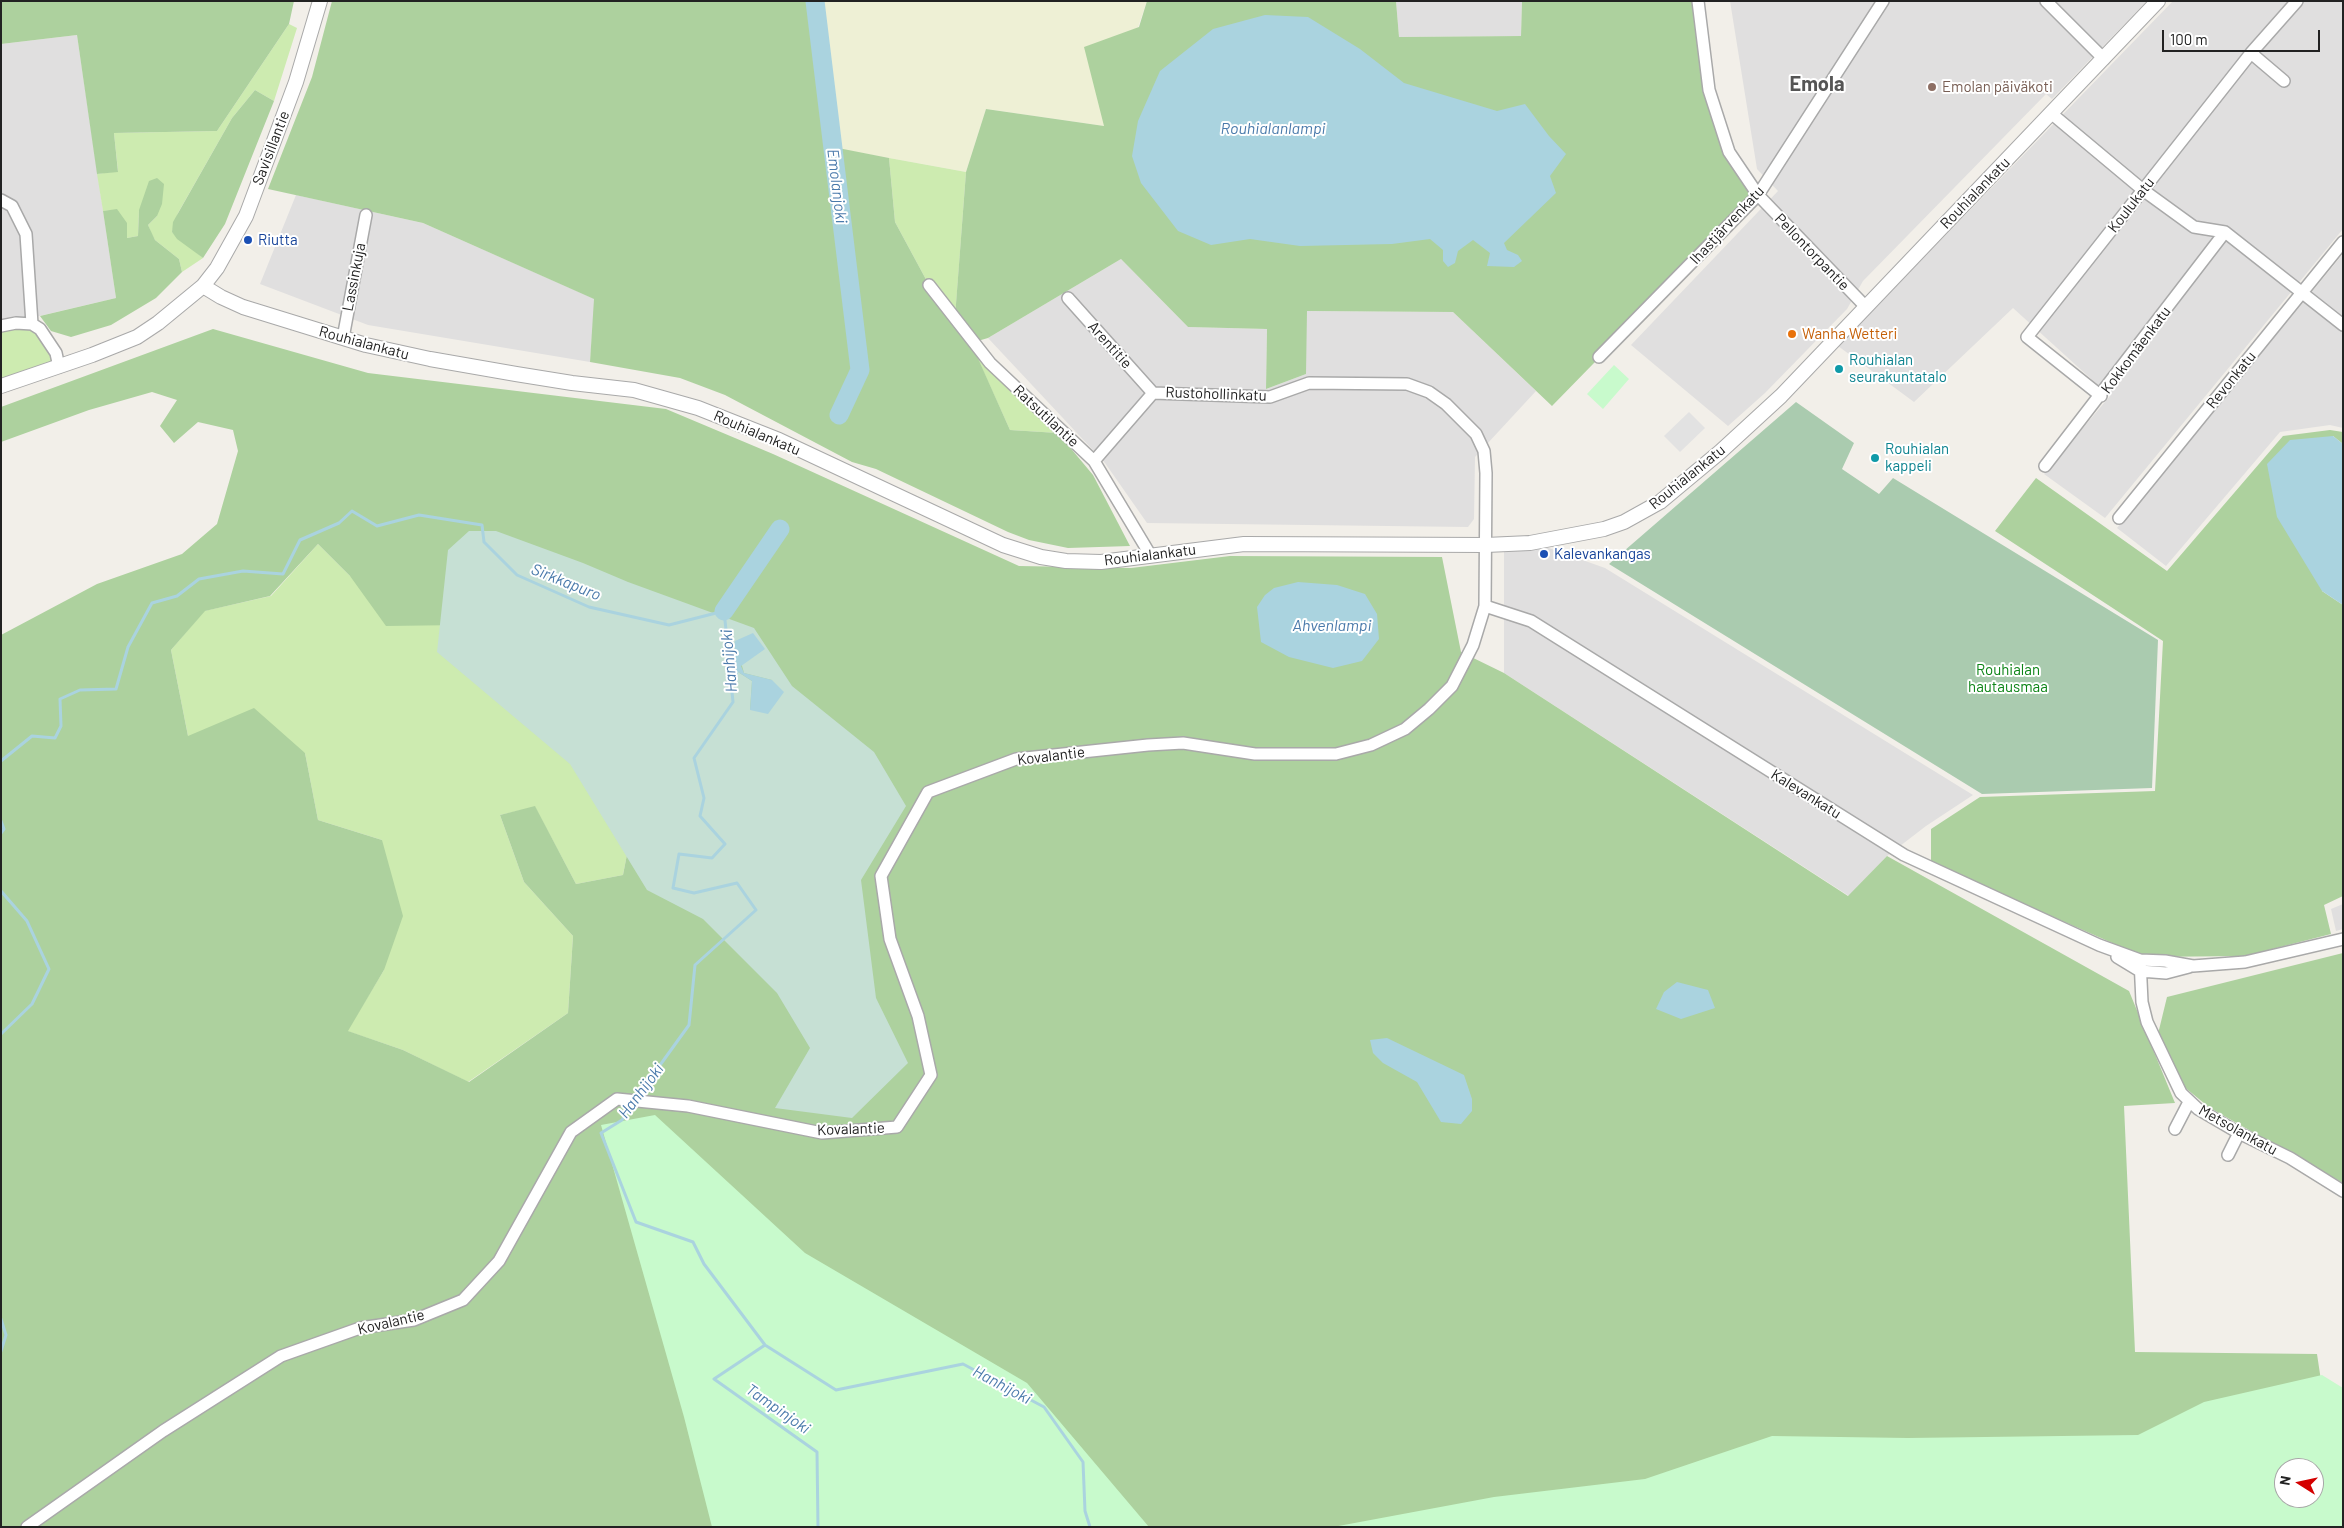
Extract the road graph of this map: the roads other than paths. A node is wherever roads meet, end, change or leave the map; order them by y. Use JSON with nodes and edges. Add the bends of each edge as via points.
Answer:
{"nodes":[{"id":1,"x":320,"y":1,"type":"edge"},
{"id":2,"x":1698,"y":1,"type":"edge"},
{"id":3,"x":1883,"y":1,"type":"edge"},
{"id":4,"x":2046,"y":1,"type":"edge"},
{"id":5,"x":2158,"y":1,"type":"edge"},
{"id":6,"x":2297,"y":1,"type":"edge"},
{"id":7,"x":2251,"y":53,"type":"junction"},
{"id":8,"x":2104,"y":60,"type":"junction"},
{"id":9,"x":2284,"y":81,"type":"dead end"},
{"id":10,"x":2052,"y":114,"type":"junction"},
{"id":11,"x":2143,"y":190,"type":"junction"},
{"id":12,"x":1758,"y":195,"type":"junction"},
{"id":13,"x":1,"y":200,"type":"edge"},
{"id":14,"x":366,"y":215,"type":"dead end"},
{"id":15,"x":2226,"y":232,"type":"junction"},
{"id":16,"x":2343,"y":242,"type":"edge"},
{"id":17,"x":929,"y":285,"type":"dead end"},
{"id":18,"x":204,"y":286,"type":"junction"},
{"id":19,"x":2302,"y":292,"type":"junction"},
{"id":20,"x":1068,"y":298,"type":"dead end"},
{"id":21,"x":1865,"y":306,"type":"junction"},
{"id":22,"x":32,"y":324,"type":"junction"},
{"id":23,"x":2343,"y":325,"type":"edge"},
{"id":24,"x":1,"y":326,"type":"edge"},
{"id":25,"x":342,"y":338,"type":"junction"},
{"id":26,"x":1600,"y":357,"type":"dead end"},
{"id":27,"x":59,"y":367,"type":"junction"},
{"id":28,"x":1,"y":386,"type":"edge"},
{"id":29,"x":1153,"y":393,"type":"junction"},
{"id":30,"x":2101,"y":396,"type":"junction"},
{"id":31,"x":1094,"y":462,"type":"junction"},
{"id":32,"x":2045,"y":466,"type":"dead end"},
{"id":33,"x":2119,"y":518,"type":"dead end"},
{"id":34,"x":1486,"y":545,"type":"junction"},
{"id":35,"x":1152,"y":556,"type":"junction"},
{"id":36,"x":1484,"y":606,"type":"junction"},
{"id":37,"x":2343,"y":939,"type":"edge"},
{"id":38,"x":2140,"y":966,"type":"junction"},
{"id":39,"x":2189,"y":1102,"type":"junction"},
{"id":40,"x":2175,"y":1128,"type":"dead end"},
{"id":41,"x":2239,"y":1134,"type":"junction"},
{"id":42,"x":2228,"y":1155,"type":"dead end"},
{"id":43,"x":2343,"y":1190,"type":"edge"},
{"id":44,"x":27,"y":1527,"type":"edge"}],
"edges":[{"from":1,"to":18,"type":"street","name":"Savisillantie","via":[[296,82],[246,216]]},
{"from":2,"to":12,"type":"street","name":"Pellontorpantie","via":[[1709,90],[1729,152]]},
{"from":3,"to":12,"type":"street","name":"Ihastjärvenkatu"},
{"from":4,"to":8,"type":"street"},
{"from":5,"to":8,"type":"street","name":"Rouhialankatu"},
{"from":6,"to":7,"type":"street","name":"Koulukatu"},
{"from":7,"to":9,"type":"street"},
{"from":7,"to":11,"type":"street","name":"Koulukatu"},
{"from":8,"to":10,"type":"street","name":"Rouhialankatu"},
{"from":10,"to":11,"type":"street"},
{"from":10,"to":21,"type":"street","name":"Rouhialankatu"},
{"from":11,"to":15,"type":"street","via":[[2194,228]]},
{"from":11,"to":30,"type":"street","name":"Koulukatu","via":[[2027,337]]},
{"from":12,"to":21,"type":"street","name":"Pellontorpantie"},
{"from":12,"to":26,"type":"street","name":"Ihastjärvenkatu"},
{"from":13,"to":22,"type":"street","via":[[12,206],[26,234]]},
{"from":14,"to":25,"type":"street","name":"Lassinkuja"},
{"from":15,"to":19,"type":"street"},
{"from":15,"to":30,"type":"street","name":"Kokkomäenkatu"},
{"from":16,"to":19,"type":"street","name":"Revonkatu"},
{"from":17,"to":31,"type":"street","name":"Ratsutilantie","via":[[990,363]]},
{"from":18,"to":25,"type":"street","name":"Rouhialankatu","via":[[243,306]]},
{"from":18,"to":27,"type":"street","via":[[137,337]]},
{"from":19,"to":23,"type":"street"},
{"from":19,"to":33,"type":"street","name":"Revonkatu"},
{"from":20,"to":29,"type":"street","name":"Arentitie"},
{"from":21,"to":34,"type":"street","name":"Rouhialankatu","via":[[1781,396],[1660,502],[1604,529],[1530,543]]},
{"from":22,"to":24,"type":"street"},
{"from":22,"to":27,"type":"street","via":[[46,336],[56,353]]},
{"from":25,"to":35,"type":"street","name":"Rouhialankatu","via":[[430,359],[661,396],[779,440],[1022,552],[1066,562]]},
{"from":27,"to":28,"type":"street"},
{"from":29,"to":31,"type":"street","name":"Rustohollinkatu"},
{"from":29,"to":34,"type":"street","name":"Rustohollinkatu","via":[[1270,397],[1309,383],[1408,384],[1429,392],[1476,434],[1484,451]]},
{"from":30,"to":32,"type":"street","name":"Kokkomäenkatu"},
{"from":31,"to":35,"type":"street","name":"Ratsutilantie"},
{"from":34,"to":35,"type":"street","name":"Rouhialankatu","via":[[1244,544]]},
{"from":34,"to":36,"type":"street","name":"Kovalantie"},
{"from":36,"to":38,"type":"street","name":"Kalevankatu","via":[[1531,621],[1904,855]]},
{"from":36,"to":44,"type":"street","name":"Kovalantie","via":[[1473,645],[1452,686],[1405,729],[1371,745],[1336,754],[1255,754],[1183,743],[1025,758],[928,792],[881,876],[890,939],[918,1016],[930,1075],[896,1127],[822,1133],[688,1106],[617,1099],[571,1132],[499,1262],[463,1300],[414,1320],[360,1328],[281,1356],[162,1431]]},
{"from":37,"to":38,"type":"street","name":"Kalevankatu","via":[[2245,962],[2193,966],[2166,973]]},
{"from":38,"to":39,"type":"street","name":"Metsolankatu","via":[[2147,1022],[2181,1093]]},
{"from":39,"to":40,"type":"street"},
{"from":39,"to":41,"type":"street","name":"Metsolankatu"},
{"from":41,"to":42,"type":"street"},
{"from":41,"to":43,"type":"street","name":"Metsolankatu","via":[[2290,1158]]}]}
